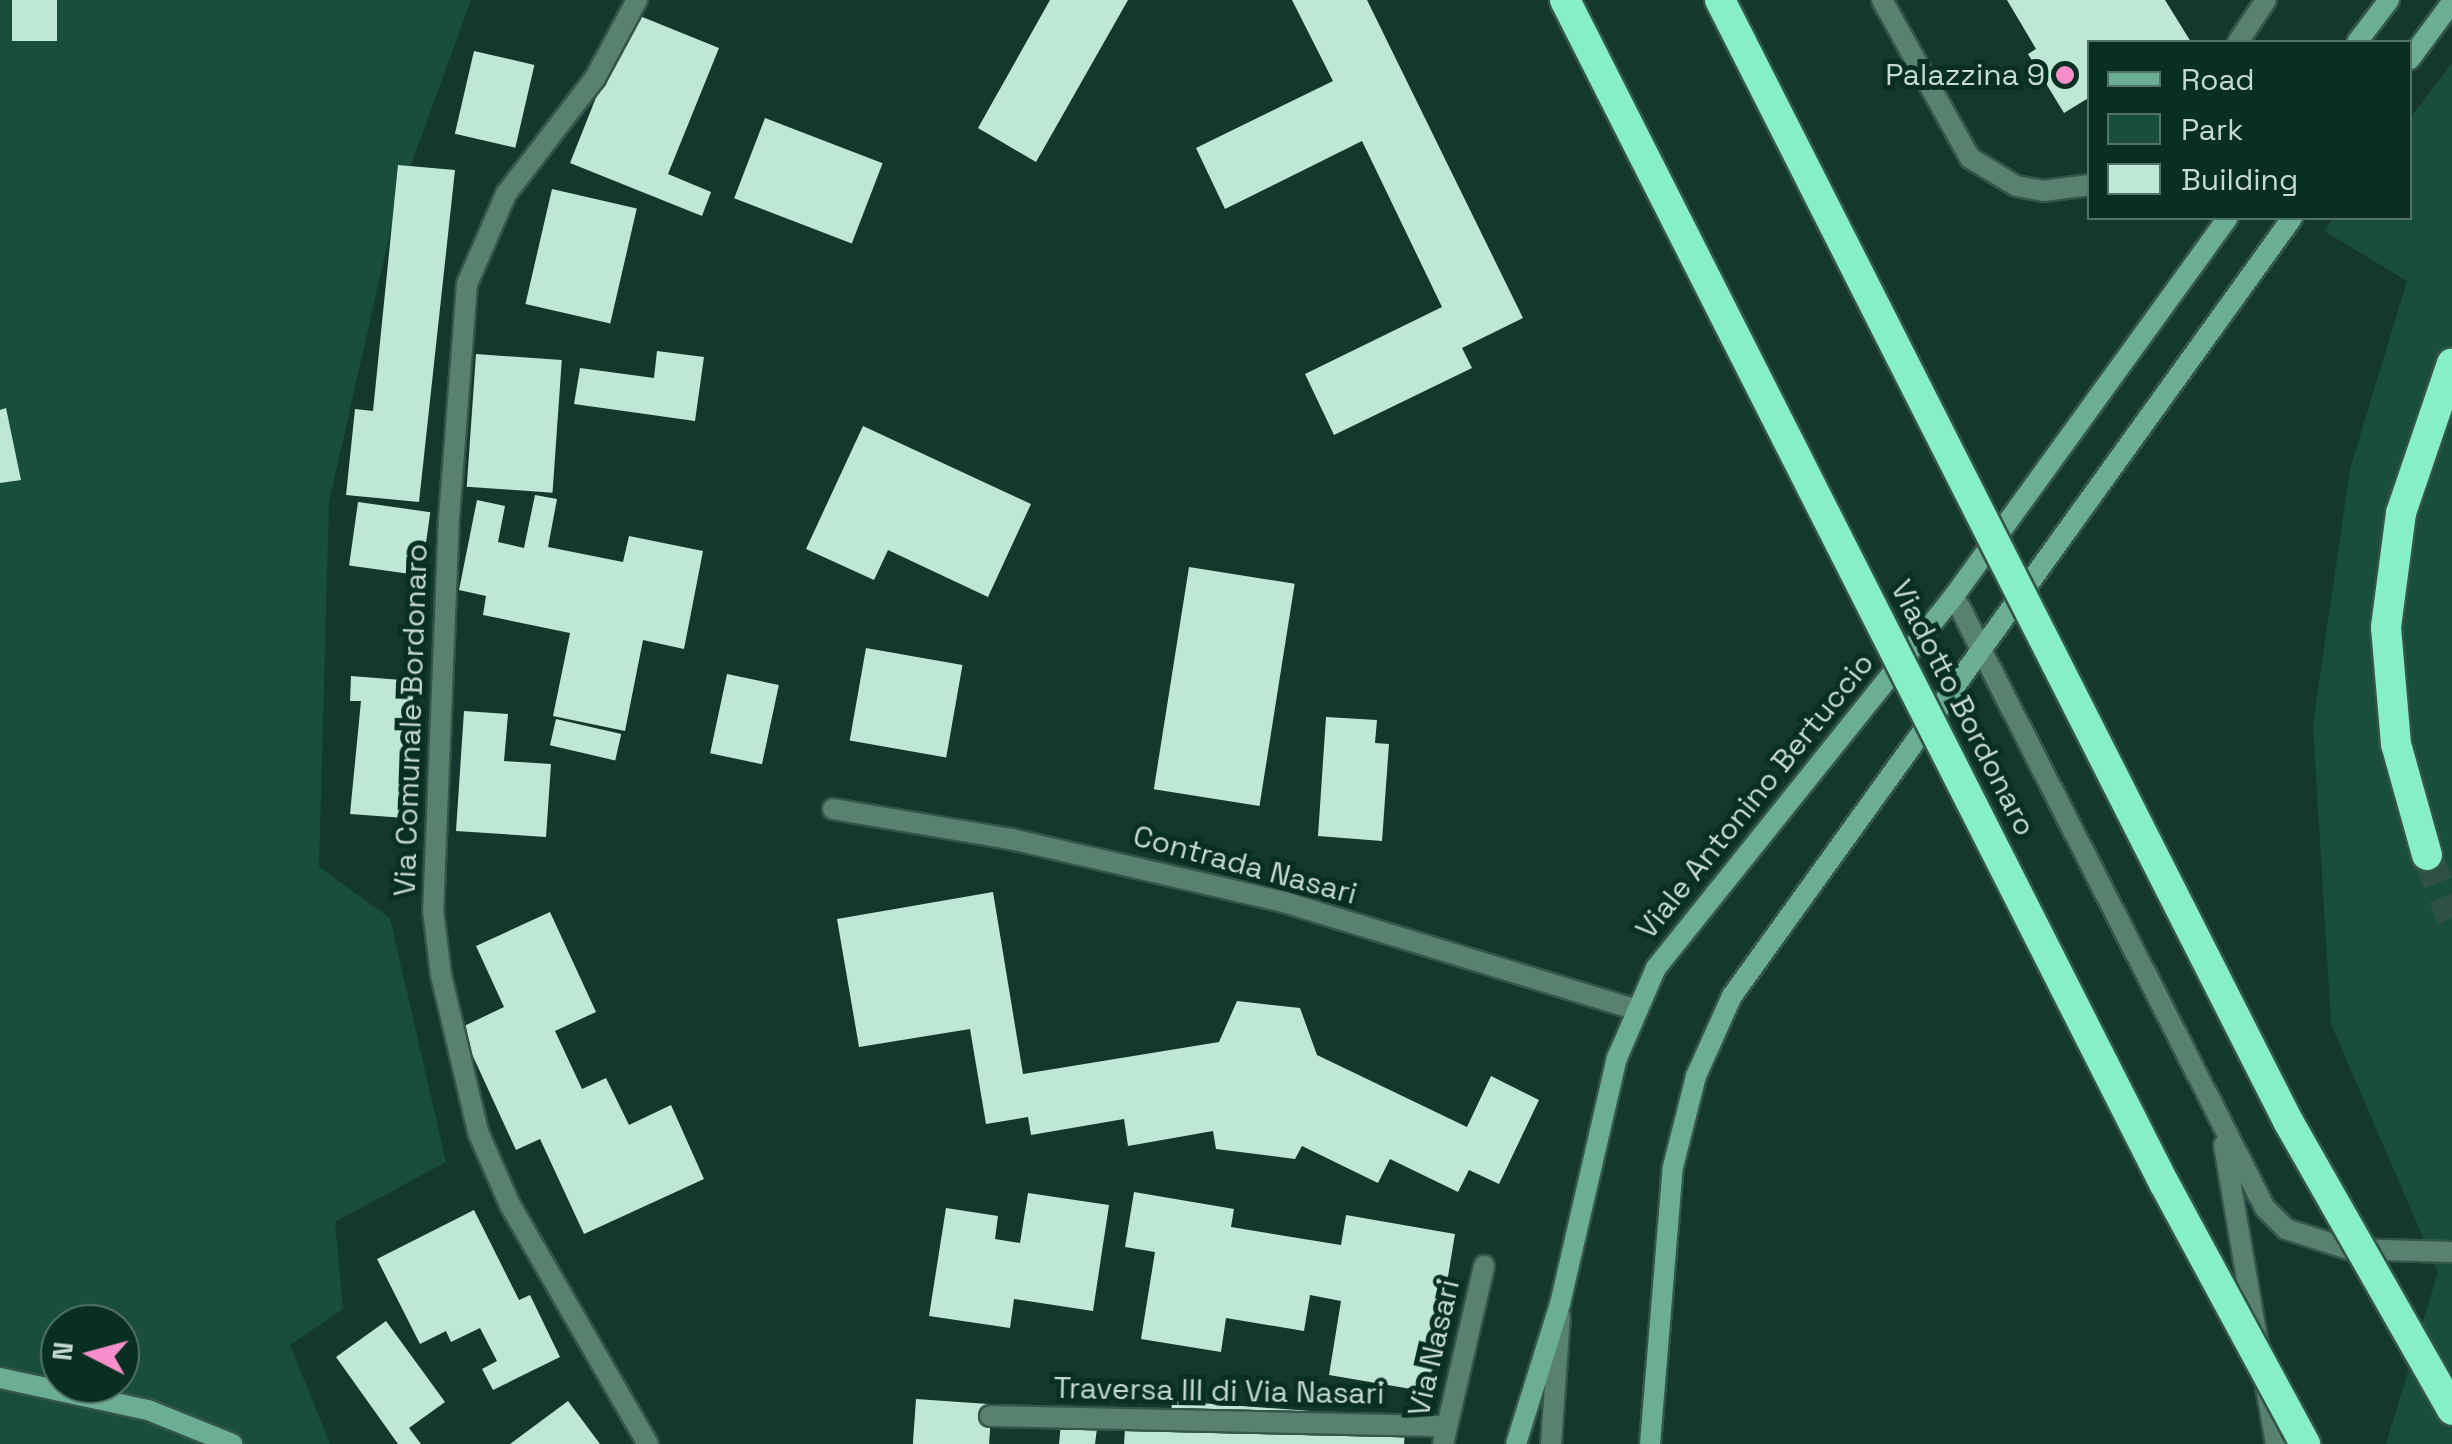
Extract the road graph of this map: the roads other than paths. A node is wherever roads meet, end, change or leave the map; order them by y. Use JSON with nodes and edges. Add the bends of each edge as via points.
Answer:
{"nodes":[{"id":1,"x":637,"y":0,"type":"edge"},
{"id":2,"x":1565,"y":0,"type":"edge"},
{"id":3,"x":1720,"y":0,"type":"edge"},
{"id":4,"x":1882,"y":0,"type":"edge"},
{"id":5,"x":2266,"y":0,"type":"edge"},
{"id":6,"x":2389,"y":0,"type":"edge"},
{"id":7,"x":2452,"y":2,"type":"edge"},
{"id":8,"x":2239,"y":40,"type":"edge"},
{"id":9,"x":2359,"y":40,"type":"edge"},
{"id":10,"x":2412,"y":56,"type":"edge"},
{"id":11,"x":2087,"y":185,"type":"edge"},
{"id":12,"x":2227,"y":220,"type":"edge"},
{"id":13,"x":2291,"y":220,"type":"edge"},
{"id":14,"x":2452,"y":363,"type":"edge"},
{"id":15,"x":1954,"y":596,"type":"junction"},
{"id":16,"x":1978,"y":648,"type":"junction"},
{"id":17,"x":833,"y":809,"type":"dead end"},
{"id":18,"x":2427,"y":855,"type":"tunnel mouth"},
{"id":19,"x":1636,"y":1010,"type":"junction"},
{"id":20,"x":2220,"y":1124,"type":"junction"},
{"id":21,"x":2452,"y":1252,"type":"edge"},
{"id":22,"x":1484,"y":1266,"type":"dead end"},
{"id":23,"x":1560,"y":1304,"type":"junction"},
{"id":24,"x":0,"y":1378,"type":"edge"},
{"id":25,"x":2452,"y":1410,"type":"edge"},
{"id":26,"x":990,"y":1416,"type":"dead end"},
{"id":27,"x":1445,"y":1435,"type":"edge"},
{"id":28,"x":232,"y":1444,"type":"edge"},
{"id":29,"x":648,"y":1444,"type":"edge"},
{"id":30,"x":1516,"y":1444,"type":"edge"},
{"id":31,"x":1551,"y":1444,"type":"edge"},
{"id":32,"x":1650,"y":1444,"type":"edge"},
{"id":33,"x":2276,"y":1444,"type":"edge"},
{"id":34,"x":2305,"y":1444,"type":"edge"}],
"edges":[{"from":1,"to":29,"type":"street","name":"Via Comunale Bordonaro","via":[[595,78],[506,194],[467,284],[433,910],[441,975],[478,1132],[510,1206]]},
{"from":2,"to":34,"type":"highway","name":"Viadotto Bordonaro","bridge":true,"via":[[2155,1165]]},
{"from":3,"to":25,"type":"highway","bridge":true,"via":[[2288,1121]]},
{"from":4,"to":11,"type":"street","via":[[1970,158],[2016,186],[2043,191]]},
{"from":5,"to":8,"type":"street"},
{"from":6,"to":9,"type":"street"},
{"from":7,"to":10,"type":"street"},
{"from":12,"to":15,"type":"street","name":"Viale Antonino Bertuccio"},
{"from":13,"to":16,"type":"street"},
{"from":14,"to":18,"type":"highway","via":[[2401,513],[2386,627],[2396,744]]},
{"from":15,"to":16,"type":"street"},
{"from":15,"to":19,"type":"street","name":"Viale Antonino Bertuccio","via":[[1683,927]]},
{"from":16,"to":20,"type":"street"},
{"from":16,"to":32,"type":"street","via":[[1732,996],[1696,1076],[1666,1218]]},
{"from":17,"to":19,"type":"street","name":"Contrada Nasari","via":[[1010,840],[1284,902]]},
{"from":19,"to":23,"type":"street","name":"Viale Antonino Bertuccio","via":[[1604,1104]]},
{"from":20,"to":21,"type":"street","via":[[2264,1208],[2286,1229],[2364,1252]]},
{"from":20,"to":33,"type":"street"},
{"from":22,"to":27,"type":"street","name":"Via Nasari"},
{"from":23,"to":30,"type":"street"},
{"from":23,"to":31,"type":"street","name":"Viale Antonino Bertuccio"},
{"from":24,"to":28,"type":"street","via":[[148,1410]]},
{"from":26,"to":27,"type":"street","name":"Traversa III di Via Nasari"}]}
